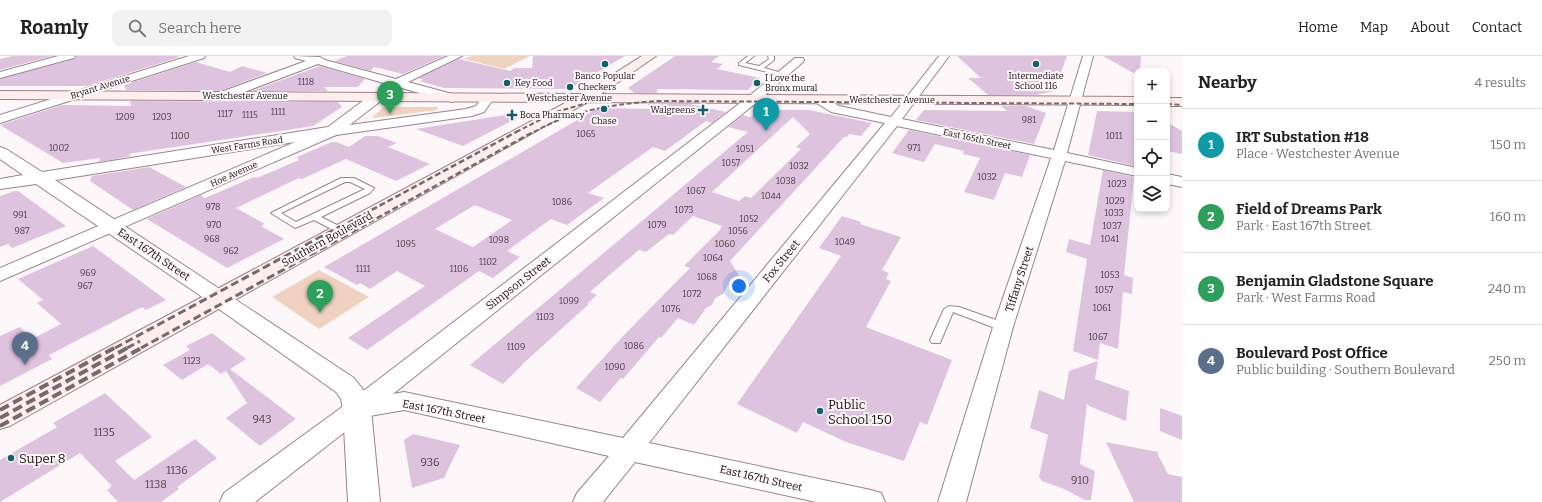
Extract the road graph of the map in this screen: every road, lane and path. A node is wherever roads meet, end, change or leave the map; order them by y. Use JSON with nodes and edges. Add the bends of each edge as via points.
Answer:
{"nodes":[{"id":1,"x":70,"y":56,"type":"edge"},
{"id":2,"x":200,"y":56,"type":"edge"},
{"id":3,"x":299,"y":56,"type":"edge"},
{"id":4,"x":330,"y":56,"type":"edge"},
{"id":5,"x":457,"y":56,"type":"edge"},
{"id":6,"x":650,"y":56,"type":"edge"},
{"id":7,"x":751,"y":56,"type":"edge"},
{"id":8,"x":771,"y":56,"type":"edge"},
{"id":9,"x":944,"y":56,"type":"edge"},
{"id":10,"x":1088,"y":56,"type":"edge"},
{"id":11,"x":799,"y":60,"type":"dead end"},
{"id":12,"x":317,"y":61,"type":"junction"},
{"id":13,"x":759,"y":69,"type":"junction"},
{"id":14,"x":783,"y":74,"type":"junction"},
{"id":15,"x":0,"y":75,"type":"edge"},
{"id":16,"x":395,"y":82,"type":"junction"},
{"id":17,"x":0,"y":95,"type":"edge"},
{"id":18,"x":73,"y":96,"type":"junction"},
{"id":19,"x":222,"y":96,"type":"junction"},
{"id":20,"x":377,"y":97,"type":"junction"},
{"id":21,"x":452,"y":98,"type":"junction"},
{"id":22,"x":488,"y":98,"type":"junction"},
{"id":23,"x":584,"y":98,"type":"junction"},
{"id":24,"x":819,"y":99,"type":"junction"},
{"id":25,"x":752,"y":100,"type":"junction"},
{"id":26,"x":911,"y":100,"type":"junction"},
{"id":27,"x":1075,"y":101,"type":"junction"},
{"id":28,"x":1134,"y":101,"type":"edge"},
{"id":29,"x":1170,"y":102,"type":"edge"},
{"id":30,"x":1182,"y":102,"type":"edge"},
{"id":31,"x":0,"y":119,"type":"edge"},
{"id":32,"x":894,"y":121,"type":"junction"},
{"id":33,"x":333,"y":131,"type":"junction"},
{"id":34,"x":0,"y":152,"type":"edge"},
{"id":35,"x":1058,"y":156,"type":"junction"},
{"id":36,"x":1134,"y":171,"type":"edge"},
{"id":37,"x":39,"y":178,"type":"junction"},
{"id":38,"x":1170,"y":180,"type":"edge"},
{"id":39,"x":1182,"y":182,"type":"edge"},
{"id":40,"x":0,"y":184,"type":"edge"},
{"id":41,"x":314,"y":218,"type":"junction"},
{"id":42,"x":113,"y":227,"type":"junction"},
{"id":43,"x":342,"y":231,"type":"junction"},
{"id":44,"x":0,"y":275,"type":"edge"},
{"id":45,"x":219,"y":298,"type":"junction"},
{"id":46,"x":1003,"y":326,"type":"junction"},
{"id":47,"x":936,"y":340,"type":"dead end"},
{"id":48,"x":357,"y":409,"type":"junction"},
{"id":49,"x":0,"y":418,"type":"edge"},
{"id":50,"x":630,"y":448,"type":"junction"},
{"id":51,"x":234,"y":502,"type":"edge"},
{"id":52,"x":364,"y":502,"type":"edge"},
{"id":53,"x":587,"y":502,"type":"edge"},
{"id":54,"x":871,"y":502,"type":"edge"},
{"id":55,"x":952,"y":502,"type":"edge"}],
"edges":[{"from":1,"to":15,"type":"street"},
{"from":2,"to":18,"type":"street","name":"Bryant Avenue"},
{"from":3,"to":12,"type":"street"},
{"from":4,"to":12,"type":"street"},
{"from":5,"to":16,"type":"street","name":"Hoe Avenue"},
{"from":6,"to":23,"type":"main road","name":"Southern Boulevard"},
{"from":7,"to":13,"type":"lane","via":[[741,64]]},
{"from":8,"to":13,"type":"lane","via":[[772,59]]},
{"from":9,"to":26,"type":"street","name":"Fox Street"},
{"from":10,"to":27,"type":"street","name":"Tiffany Street"},
{"from":11,"to":14,"type":"street","name":"Simpson Street"},
{"from":12,"to":16,"type":"street"},
{"from":12,"to":19,"type":"street"},
{"from":13,"to":14,"type":"lane"},
{"from":14,"to":25,"type":"street","name":"Simpson Street"},
{"from":16,"to":20,"type":"street","name":"Hoe Avenue"},
{"from":16,"to":21,"type":"street"},
{"from":17,"to":18,"type":"main road","name":"Westchester Avenue"},
{"from":18,"to":19,"type":"main road","name":"Westchester Avenue"},
{"from":18,"to":31,"type":"street","name":"Bryant Avenue"},
{"from":19,"to":20,"type":"main road","name":"Westchester Avenue"},
{"from":20,"to":21,"type":"main road","name":"Westchester Avenue"},
{"from":20,"to":33,"type":"street","name":"Hoe Avenue"},
{"from":21,"to":22,"type":"main road","name":"Westchester Avenue"},
{"from":22,"to":23,"type":"main road","name":"Westchester Avenue"},
{"from":22,"to":33,"type":"street","name":"West Farms Road","via":[[480,109],[468,113]]},
{"from":23,"to":25,"type":"main road","name":"Westchester Avenue"},
{"from":23,"to":43,"type":"main road","name":"Southern Boulevard"},
{"from":24,"to":25,"type":"main road","name":"Westchester Avenue"},
{"from":24,"to":26,"type":"main road","name":"Westchester Avenue"},
{"from":24,"to":32,"type":"street","name":"East 165th Street","via":[[835,109]]},
{"from":25,"to":48,"type":"street","name":"Simpson Street"},
{"from":26,"to":27,"type":"main road","name":"Westchester Avenue"},
{"from":26,"to":32,"type":"street","name":"Fox Street"},
{"from":27,"to":28,"type":"main road","name":"Westchester Avenue"},
{"from":27,"to":35,"type":"street","name":"Tiffany Street"},
{"from":29,"to":30,"type":"main road"},
{"from":32,"to":35,"type":"street","name":"East 165th Street"},
{"from":32,"to":50,"type":"street","name":"Fox Street"},
{"from":33,"to":37,"type":"street","name":"West Farms Road"},
{"from":33,"to":42,"type":"street","name":"Hoe Avenue"},
{"from":34,"to":37,"type":"street","name":"East 167th Street"},
{"from":35,"to":36,"type":"street","name":"East 165th Street"},
{"from":35,"to":46,"type":"street","name":"Tiffany Street"},
{"from":37,"to":40,"type":"street","name":"West Farms Road"},
{"from":37,"to":42,"type":"street","name":"East 167th Street"},
{"from":38,"to":39,"type":"street"},
{"from":41,"to":41,"type":"lane","via":[[295,225],[275,213],[344,180],[351,180],[370,188],[367,192]]},
{"from":41,"to":43,"type":"lane"},
{"from":42,"to":44,"type":"street","name":"Hoe Avenue"},
{"from":42,"to":45,"type":"street","name":"East 167th Street"},
{"from":43,"to":45,"type":"main road","name":"Southern Boulevard"},
{"from":45,"to":48,"type":"street","name":"East 167th Street","via":[[345,385],[354,396]]},
{"from":45,"to":49,"type":"main road","name":"Southern Boulevard"},
{"from":46,"to":47,"type":"lane","via":[[949,309]]},
{"from":46,"to":55,"type":"street","name":"Tiffany Street"},
{"from":48,"to":50,"type":"street","name":"East 167th Street","via":[[404,401]]},
{"from":48,"to":51,"type":"street","name":"Simpson Street"},
{"from":48,"to":52,"type":"street"},
{"from":50,"to":53,"type":"street","name":"Fox Street"},
{"from":50,"to":54,"type":"street","name":"East 167th Street"}]}
